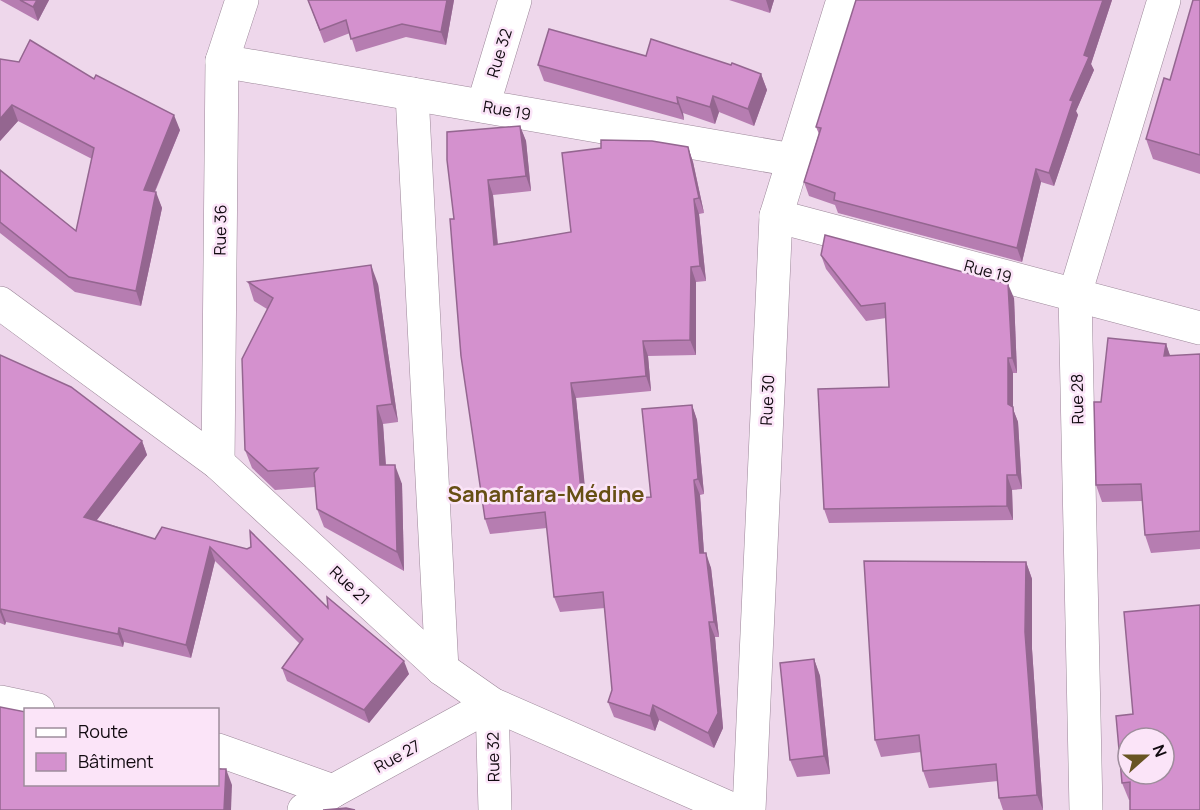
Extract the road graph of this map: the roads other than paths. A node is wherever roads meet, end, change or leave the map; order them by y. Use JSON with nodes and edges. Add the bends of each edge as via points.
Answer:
{"nodes":[{"id":1,"x":242,"y":0,"type":"edge"},
{"id":2,"x":515,"y":0,"type":"edge"},
{"id":3,"x":843,"y":0,"type":"edge"},
{"id":4,"x":1164,"y":0,"type":"edge"},
{"id":5,"x":222,"y":61,"type":"junction"},
{"id":6,"x":412,"y":94,"type":"junction"},
{"id":7,"x":483,"y":106,"type":"junction"},
{"id":8,"x":793,"y":160,"type":"junction"},
{"id":9,"x":776,"y":216,"type":"junction"},
{"id":10,"x":1075,"y":294,"type":"junction"},
{"id":11,"x":0,"y":303,"type":"edge"},
{"id":12,"x":1200,"y":328,"type":"edge"},
{"id":13,"x":218,"y":463,"type":"junction"},
{"id":14,"x":442,"y":669,"type":"junction"},
{"id":15,"x":0,"y":702,"type":"edge"},
{"id":16,"x":492,"y":704,"type":"junction"},
{"id":17,"x":28,"y":708,"type":"edge"},
{"id":18,"x":219,"y":750,"type":"edge"},
{"id":19,"x":333,"y":791,"type":"junction"},
{"id":20,"x":304,"y":810,"type":"edge"},
{"id":21,"x":495,"y":810,"type":"edge"},
{"id":22,"x":735,"y":810,"type":"edge"},
{"id":23,"x":748,"y":810,"type":"edge"},
{"id":24,"x":1086,"y":810,"type":"edge"}],
"edges":[{"from":1,"to":5,"type":"street","name":"Rue 36"},
{"from":2,"to":7,"type":"street","name":"Rue 32"},
{"from":3,"to":8,"type":"street","name":"Rue 30"},
{"from":4,"to":10,"type":"street","name":"Rue 28"},
{"from":5,"to":6,"type":"street","name":"Rue 19"},
{"from":5,"to":13,"type":"street","name":"Rue 36"},
{"from":6,"to":7,"type":"street","name":"Rue 19"},
{"from":6,"to":14,"type":"street"},
{"from":7,"to":8,"type":"street","name":"Rue 19"},
{"from":8,"to":9,"type":"street","name":"Rue 30"},
{"from":9,"to":10,"type":"street","name":"Rue 19"},
{"from":9,"to":23,"type":"street","name":"Rue 30"},
{"from":10,"to":12,"type":"street","name":"Rue 19"},
{"from":10,"to":24,"type":"street","name":"Rue 28"},
{"from":11,"to":13,"type":"street","name":"Rue 21"},
{"from":13,"to":14,"type":"street","name":"Rue 21"},
{"from":14,"to":16,"type":"street","name":"Rue 21"},
{"from":15,"to":17,"type":"street"},
{"from":16,"to":19,"type":"street","name":"Rue 27"},
{"from":16,"to":21,"type":"street","name":"Rue 32"},
{"from":16,"to":22,"type":"street","name":"Rue 21"},
{"from":18,"to":19,"type":"street"},
{"from":19,"to":20,"type":"street","name":"Rue 27"}]}
